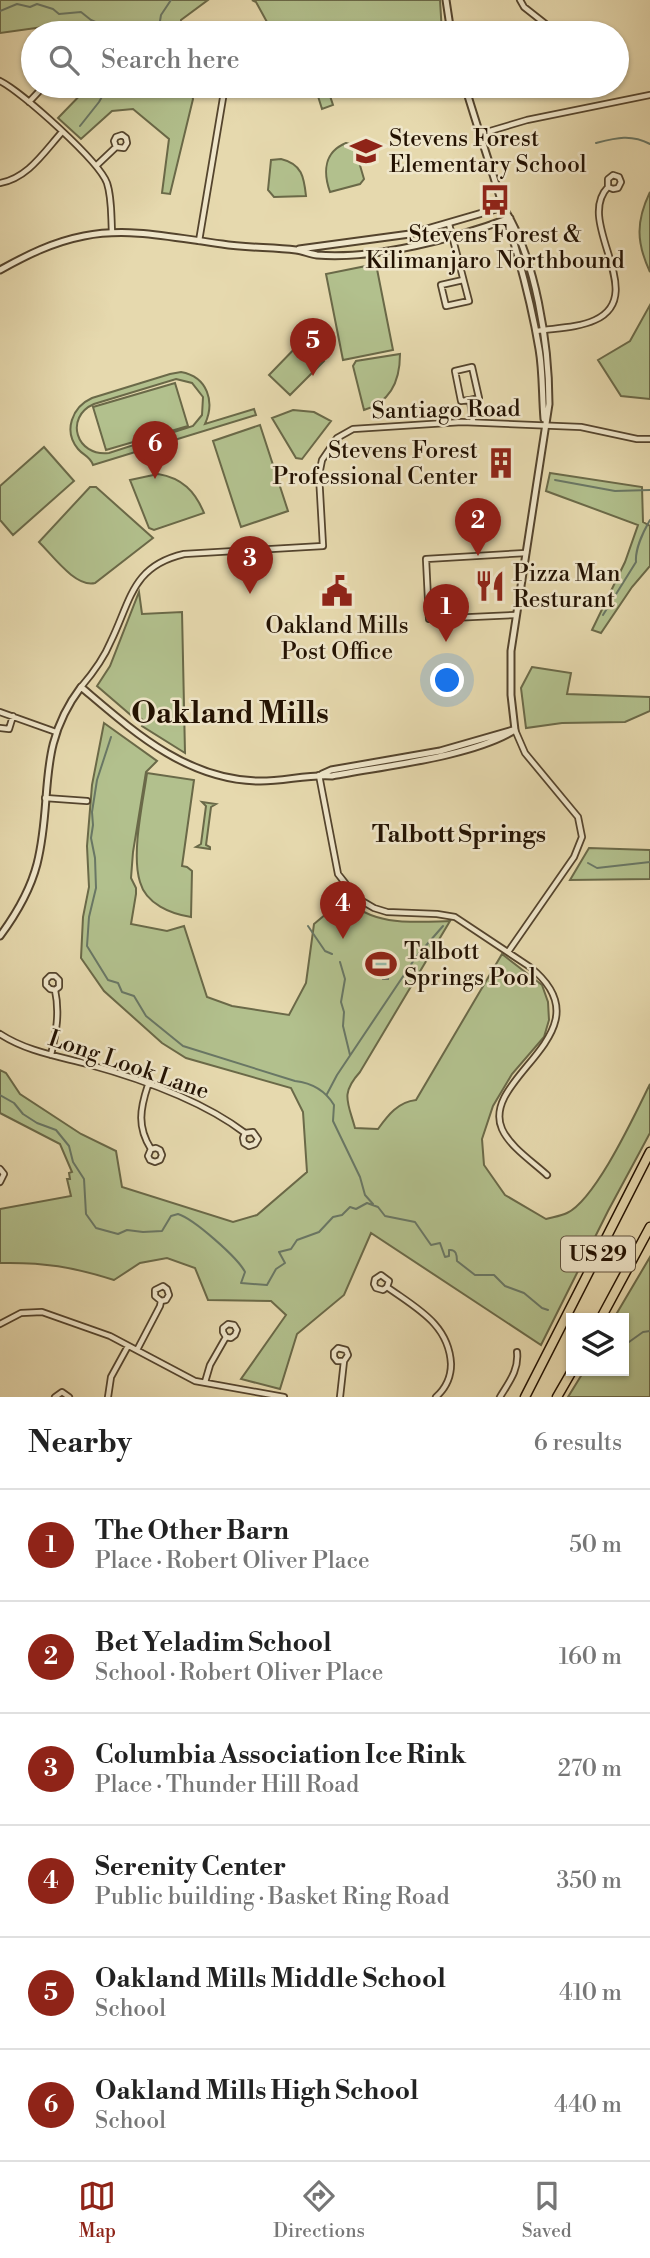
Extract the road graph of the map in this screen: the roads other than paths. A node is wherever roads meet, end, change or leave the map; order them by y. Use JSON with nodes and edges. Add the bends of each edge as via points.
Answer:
{"nodes":[{"id":1,"x":446,"y":0,"type":"edge"},
{"id":2,"x":452,"y":0,"type":"edge"},
{"id":3,"x":520,"y":0,"type":"edge"},
{"id":4,"x":449,"y":12,"type":"junction"},
{"id":5,"x":450,"y":21,"type":"edge"},
{"id":6,"x":542,"y":21,"type":"edge"},
{"id":7,"x":0,"y":81,"type":"edge"},
{"id":8,"x":650,"y":95,"type":"edge"},
{"id":9,"x":21,"y":96,"type":"edge"},
{"id":10,"x":23,"y":98,"type":"edge"},
{"id":11,"x":33,"y":98,"type":"edge"},
{"id":12,"x":223,"y":98,"type":"edge"},
{"id":13,"x":469,"y":98,"type":"edge"},
{"id":14,"x":29,"y":102,"type":"junction"},
{"id":15,"x":62,"y":132,"type":"junction"},
{"id":16,"x":480,"y":134,"type":"junction"},
{"id":17,"x":116,"y":147,"type":"dead end"},
{"id":18,"x":97,"y":165,"type":"junction"},
{"id":19,"x":0,"y":183,"type":"edge"},
{"id":20,"x":608,"y":187,"type":"dead end"},
{"id":21,"x":503,"y":207,"type":"junction"},
{"id":22,"x":508,"y":219,"type":"junction"},
{"id":23,"x":449,"y":224,"type":"junction"},
{"id":24,"x":112,"y":232,"type":"junction"},
{"id":25,"x":452,"y":236,"type":"junction"},
{"id":26,"x":199,"y":241,"type":"junction"},
{"id":27,"x":296,"y":250,"type":"junction"},
{"id":28,"x":0,"y":270,"type":"edge"},
{"id":29,"x":463,"y":280,"type":"junction"},
{"id":30,"x":544,"y":330,"type":"junction"},
{"id":31,"x":536,"y":331,"type":"junction"},
{"id":32,"x":470,"y":400,"type":"junction"},
{"id":33,"x":473,"y":422,"type":"junction"},
{"id":34,"x":545,"y":426,"type":"junction"},
{"id":35,"x":650,"y":439,"type":"edge"},
{"id":36,"x":527,"y":554,"type":"junction"},
{"id":37,"x":516,"y":615,"type":"junction"},
{"id":38,"x":81,"y":687,"type":"junction"},
{"id":39,"x":0,"y":712,"type":"edge"},
{"id":40,"x":13,"y":716,"type":"junction"},
{"id":41,"x":0,"y":728,"type":"edge"},
{"id":42,"x":515,"y":730,"type":"junction"},
{"id":43,"x":56,"y":732,"type":"junction"},
{"id":44,"x":319,"y":775,"type":"junction"},
{"id":45,"x":45,"y":798,"type":"junction"},
{"id":46,"x":87,"y":801,"type":"dead end"},
{"id":47,"x":0,"y":936,"type":"edge"},
{"id":48,"x":508,"y":952,"type":"junction"},
{"id":49,"x":55,"y":990,"type":"dead end"},
{"id":50,"x":0,"y":1034,"type":"edge"},
{"id":51,"x":51,"y":1055,"type":"junction"},
{"id":52,"x":148,"y":1086,"type":"junction"},
{"id":53,"x":245,"y":1133,"type":"dead end"},
{"id":54,"x":151,"y":1149,"type":"dead end"},
{"id":55,"x":650,"y":1152,"type":"edge"},
{"id":56,"x":0,"y":1169,"type":"edge"},
{"id":57,"x":547,"y":1175,"type":"dead end"},
{"id":58,"x":0,"y":1182,"type":"edge"},
{"id":59,"x":650,"y":1227,"type":"edge"},
{"id":60,"x":387,"y":1287,"type":"dead end"},
{"id":61,"x":160,"y":1301,"type":"dead end"},
{"id":62,"x":604,"y":1313,"type":"edge"},
{"id":63,"x":0,"y":1324,"type":"edge"},
{"id":64,"x":226,"y":1337,"type":"dead end"},
{"id":65,"x":128,"y":1346,"type":"junction"},
{"id":66,"x":137,"y":1350,"type":"junction"},
{"id":67,"x":517,"y":1352,"type":"dead end"},
{"id":68,"x":344,"y":1361,"type":"dead end"},
{"id":69,"x":569,"y":1376,"type":"edge"},
{"id":70,"x":205,"y":1382,"type":"junction"},
{"id":71,"x":55,"y":1397,"type":"edge"},
{"id":72,"x":69,"y":1397,"type":"edge"},
{"id":73,"x":108,"y":1397,"type":"edge"},
{"id":74,"x":284,"y":1397,"type":"edge"},
{"id":75,"x":340,"y":1397,"type":"edge"},
{"id":76,"x":436,"y":1397,"type":"edge"},
{"id":77,"x":500,"y":1397,"type":"edge"},
{"id":78,"x":525,"y":1397,"type":"edge"},
{"id":79,"x":557,"y":1397,"type":"edge"}],
"edges":[{"from":1,"to":4,"type":"street"},
{"from":2,"to":4,"type":"street"},
{"from":3,"to":6,"type":"street"},
{"from":4,"to":5,"type":"street"},
{"from":7,"to":9,"type":"street"},
{"from":8,"to":16,"type":"street"},
{"from":10,"to":14,"type":"street"},
{"from":11,"to":14,"type":"street"},
{"from":12,"to":26,"type":"street"},
{"from":13,"to":16,"type":"street"},
{"from":14,"to":15,"type":"street"},
{"from":15,"to":18,"type":"street"},
{"from":15,"to":19,"type":"street","via":[[26,172]]},
{"from":16,"to":21,"type":"street"},
{"from":17,"to":18,"type":"street"},
{"from":18,"to":24,"type":"street","via":[[109,192]]},
{"from":20,"to":30,"type":"street","via":[[602,195],[600,218],[617,277],[616,301],[607,314],[592,322]]},
{"from":21,"to":22,"type":"street"},
{"from":21,"to":23,"type":"street"},
{"from":22,"to":25,"type":"street"},
{"from":22,"to":30,"type":"street","via":[[530,275]]},
{"from":22,"to":31,"type":"street"},
{"from":23,"to":25,"type":"street"},
{"from":23,"to":27,"type":"street"},
{"from":24,"to":26,"type":"street"},
{"from":24,"to":28,"type":"street","via":[[54,244]]},
{"from":25,"to":27,"type":"street","via":[[364,253],[317,255]]},
{"from":25,"to":29,"type":"street"},
{"from":26,"to":27,"type":"street"},
{"from":29,"to":29,"type":"street","via":[[469,301],[446,306],[441,285]]},
{"from":30,"to":31,"type":"street"},
{"from":30,"to":34,"type":"street","via":[[549,392]]},
{"from":31,"to":34,"type":"street"},
{"from":32,"to":32,"type":"street","via":[[461,401],[455,371],[472,367],[479,398]]},
{"from":32,"to":33,"type":"street"},
{"from":33,"to":34,"type":"street","name":"Santiago Road"},
{"from":33,"to":38,"type":"street","name":"Santiago Road","via":[[362,427],[337,438],[320,467],[323,546],[184,554],[163,561],[134,585],[106,653]]},
{"from":34,"to":35,"type":"street","name":"Santiago Road"},
{"from":34,"to":36,"type":"street"},
{"from":36,"to":37,"type":"street"},
{"from":36,"to":37,"type":"street","via":[[426,559],[429,619]]},
{"from":37,"to":42,"type":"street","via":[[511,665]]},
{"from":38,"to":43,"type":"street"},
{"from":38,"to":44,"type":"street","via":[[152,744],[195,768],[254,781]]},
{"from":39,"to":40,"type":"street"},
{"from":40,"to":41,"type":"street","via":[[9,729]]},
{"from":40,"to":43,"type":"street"},
{"from":42,"to":44,"type":"street","via":[[440,751]]},
{"from":42,"to":48,"type":"street","via":[[525,753],[575,811],[582,837],[574,857]]},
{"from":43,"to":45,"type":"street"},
{"from":44,"to":48,"type":"street","via":[[338,874],[357,898],[387,912],[455,917]]},
{"from":45,"to":46,"type":"street"},
{"from":45,"to":47,"type":"street","via":[[34,876]]},
{"from":48,"to":57,"type":"street","via":[[544,981],[556,1012],[548,1041],[516,1078],[499,1118],[507,1137]]},
{"from":49,"to":51,"type":"street","via":[[58,1018]]},
{"from":50,"to":51,"type":"street","name":"Long Look Lane"},
{"from":51,"to":52,"type":"street","name":"Long Look Lane"},
{"from":52,"to":53,"type":"street","name":"Long Look Lane","via":[[214,1111]]},
{"from":52,"to":54,"type":"street","via":[[140,1119]]},
{"from":55,"to":78,"type":"highway","number":"US 29"},
{"from":56,"to":58,"type":"street","via":[[4,1177]]},
{"from":59,"to":62,"type":"highway","number":"US 29"},
{"from":60,"to":76,"type":"street","via":[[427,1315],[446,1341],[451,1373]]},
{"from":61,"to":66,"type":"street"},
{"from":63,"to":65,"type":"street","via":[[21,1313],[42,1312]]},
{"from":64,"to":70,"type":"street"},
{"from":65,"to":66,"type":"street"},
{"from":65,"to":73,"type":"street","via":[[111,1377]]},
{"from":66,"to":70,"type":"street"},
{"from":67,"to":77,"type":"street","via":[[516,1371]]},
{"from":68,"to":75,"type":"street"},
{"from":69,"to":79,"type":"highway"},
{"from":70,"to":74,"type":"street"},
{"from":71,"to":72,"type":"street","via":[[62,1392]]}]}
